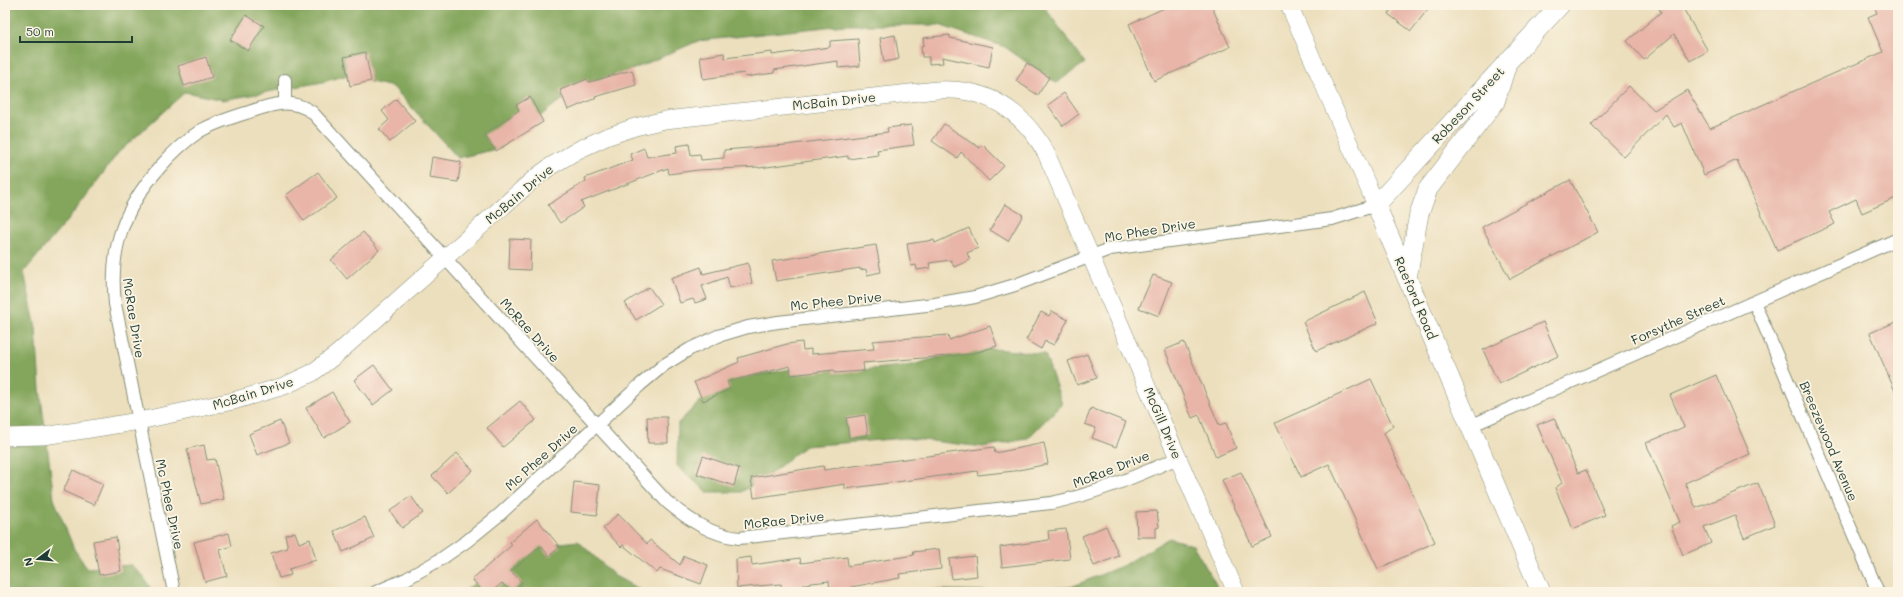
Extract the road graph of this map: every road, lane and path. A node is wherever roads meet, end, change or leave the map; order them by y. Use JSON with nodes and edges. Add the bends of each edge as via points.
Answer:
{"nodes":[{"id":1,"x":1289,"y":5,"type":"edge"},
{"id":2,"x":1560,"y":5,"type":"edge"},
{"id":3,"x":1507,"y":63,"type":"junction"},
{"id":4,"x":285,"y":80,"type":"dead end"},
{"id":5,"x":285,"y":103,"type":"junction"},
{"id":6,"x":1376,"y":205,"type":"junction"},
{"id":7,"x":1898,"y":239,"type":"edge"},
{"id":8,"x":1091,"y":255,"type":"junction"},
{"id":9,"x":445,"y":258,"type":"junction"},
{"id":10,"x":1407,"y":278,"type":"junction"},
{"id":11,"x":1754,"y":302,"type":"junction"},
{"id":12,"x":139,"y":421,"type":"junction"},
{"id":13,"x":597,"y":425,"type":"junction"},
{"id":14,"x":1470,"y":426,"type":"junction"},
{"id":15,"x":5,"y":437,"type":"edge"},
{"id":16,"x":1178,"y":458,"type":"junction"},
{"id":17,"x":174,"y":592,"type":"edge"},
{"id":18,"x":376,"y":592,"type":"edge"},
{"id":19,"x":1236,"y":592,"type":"edge"},
{"id":20,"x":1541,"y":592,"type":"edge"},
{"id":21,"x":1878,"y":592,"type":"edge"}],
"edges":[{"from":1,"to":6,"type":"street","name":"Raeford Road"},
{"from":2,"to":3,"type":"main road","name":"Robeson Street"},
{"from":3,"to":6,"type":"main road","name":"Robeson Street"},
{"from":3,"to":10,"type":"main road","via":[[1495,102],[1428,189],[1419,214]]},
{"from":4,"to":5,"type":"street"},
{"from":5,"to":9,"type":"street","name":"McRae Drive","via":[[303,106],[312,112]]},
{"from":5,"to":12,"type":"street","name":"McRae Drive","via":[[270,105],[220,122],[184,142],[149,179],[123,223],[117,243],[113,283]]},
{"from":6,"to":8,"type":"street","name":"Mc Phee Drive","via":[[1332,219],[1110,249]]},
{"from":6,"to":10,"type":"main road","name":"Raeford Road"},
{"from":7,"to":11,"type":"street","name":"Forsythe Street"},
{"from":8,"to":9,"type":"street","name":"McBain Drive","via":[[1046,153],[1030,127],[1015,113],[988,98],[969,91],[948,89],[665,120],[635,127],[578,150],[551,166]]},
{"from":8,"to":13,"type":"street","name":"Mc Phee Drive","via":[[1015,285],[975,297],[778,322],[718,336],[664,365]]},
{"from":8,"to":16,"type":"street","name":"McGill Drive"},
{"from":9,"to":12,"type":"street","name":"McBain Drive","via":[[312,373],[284,386],[234,401]]},
{"from":9,"to":13,"type":"street","name":"McRae Drive"},
{"from":10,"to":14,"type":"main road","name":"Raeford Road"},
{"from":11,"to":14,"type":"street","name":"Forsythe Street"},
{"from":11,"to":21,"type":"street","name":"Breezewood Avenue"},
{"from":12,"to":15,"type":"street","name":"McBain Drive","via":[[43,436]]},
{"from":12,"to":17,"type":"street","name":"Mc Phee Drive"},
{"from":13,"to":16,"type":"street","name":"McRae Drive","via":[[667,502],[683,515],[719,534],[739,538],[1051,503],[1110,488]]},
{"from":13,"to":18,"type":"street","name":"Mc Phee Drive","via":[[467,541],[406,579]]},
{"from":14,"to":20,"type":"main road","name":"Raeford Road"},
{"from":16,"to":19,"type":"street","name":"McGill Drive"}]}
